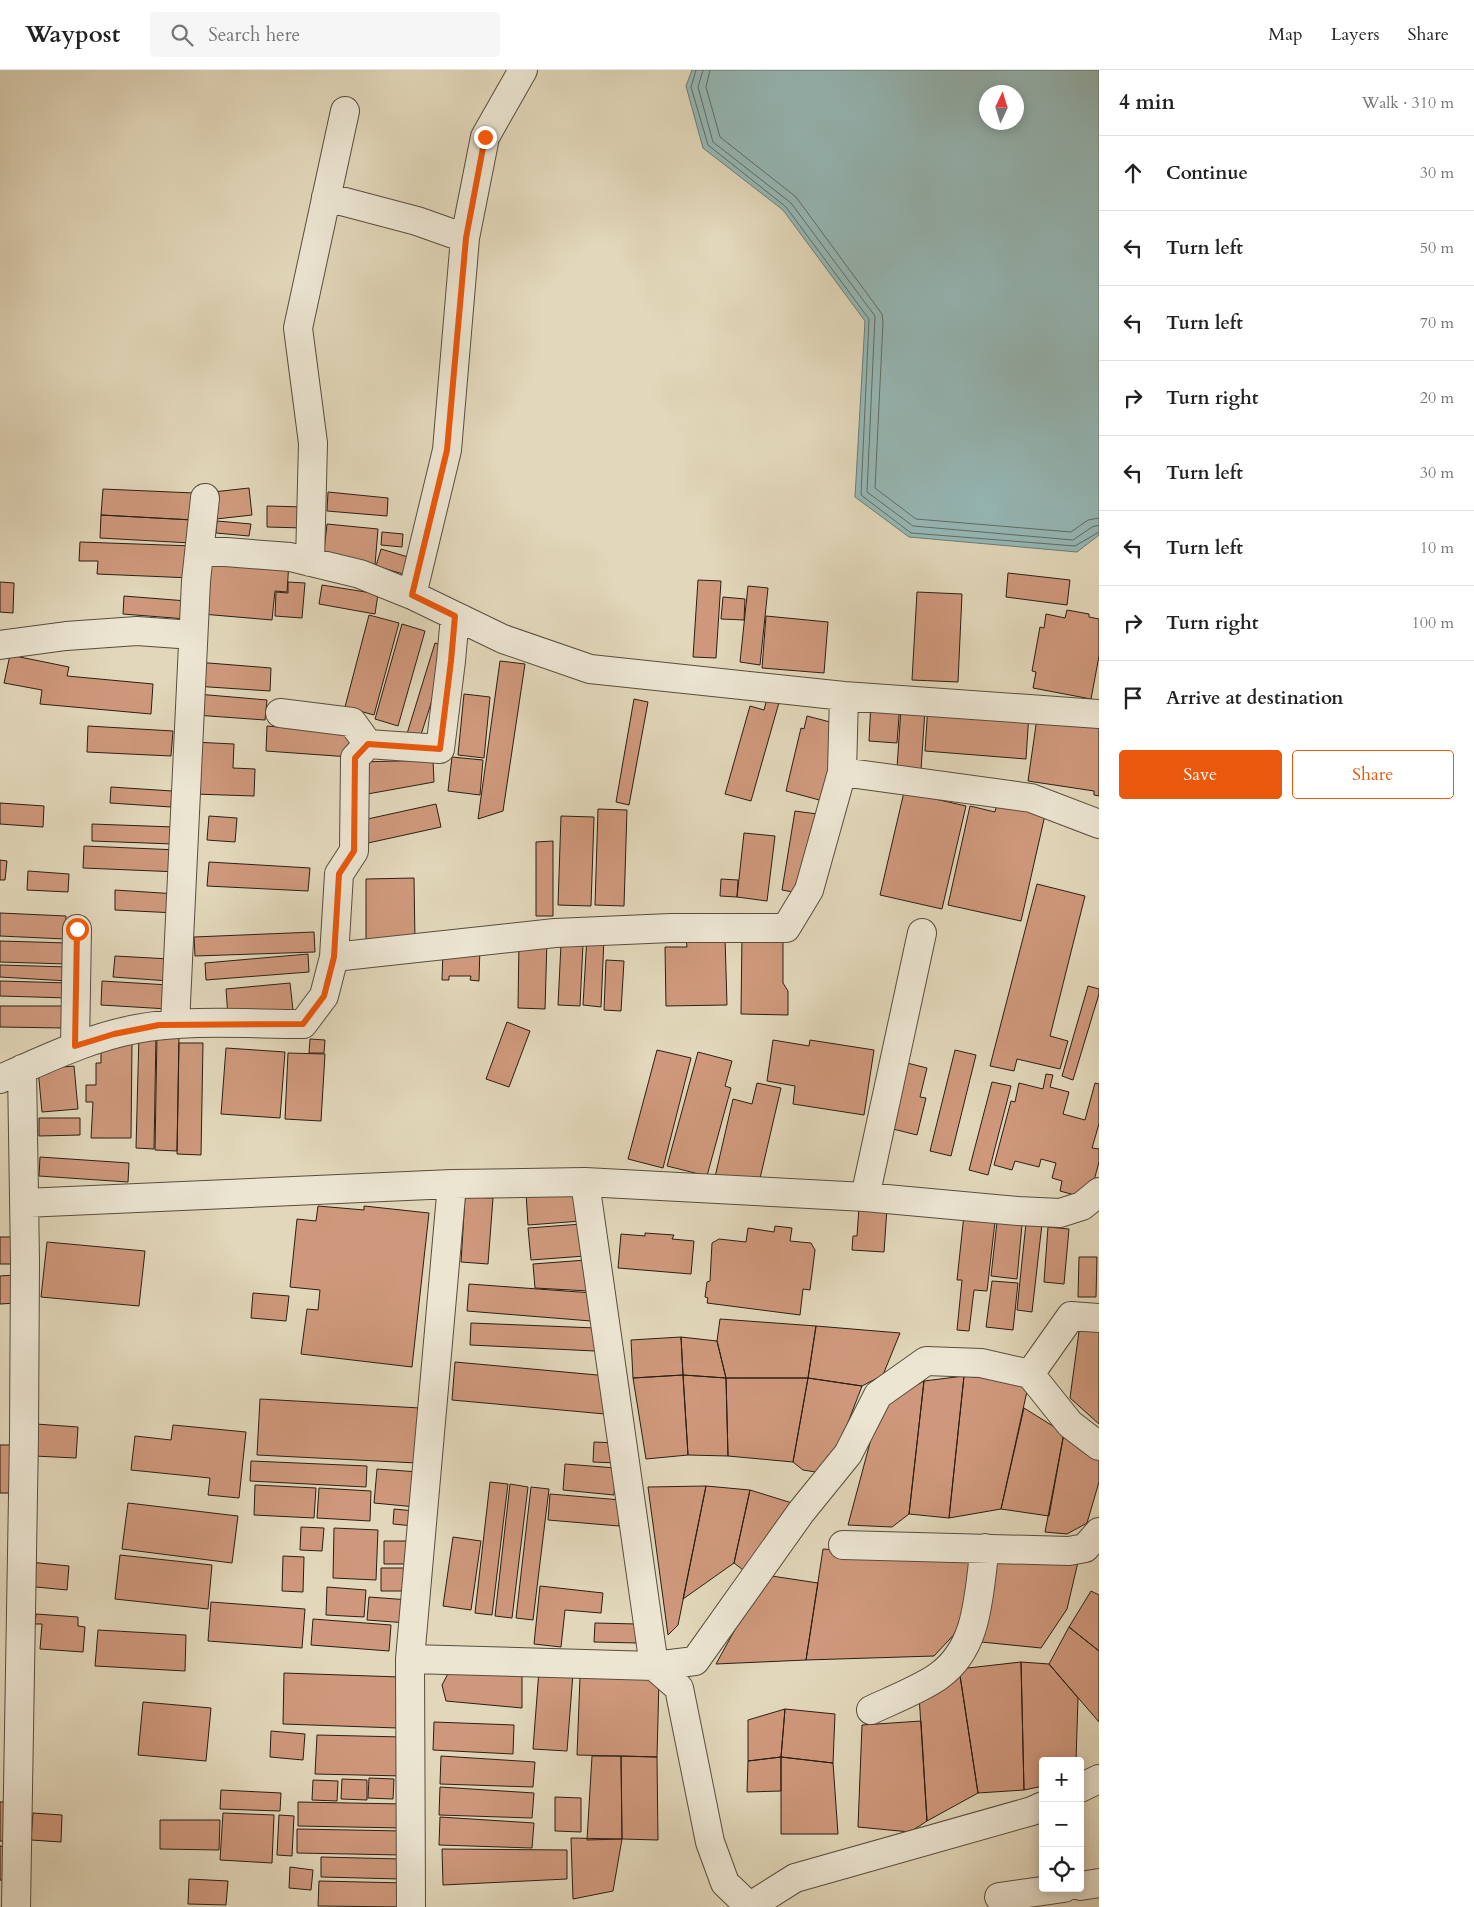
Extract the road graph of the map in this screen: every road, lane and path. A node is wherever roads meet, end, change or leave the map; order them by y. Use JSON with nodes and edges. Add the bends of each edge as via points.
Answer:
{"nodes":[{"id":1,"x":523,"y":70,"type":"edge"},
{"id":2,"x":345,"y":111,"type":"dead end"},
{"id":3,"x":326,"y":198,"type":"junction"},
{"id":4,"x":466,"y":238,"type":"junction"},
{"id":5,"x":205,"y":498,"type":"dead end"},
{"id":6,"x":200,"y":550,"type":"junction"},
{"id":7,"x":310,"y":562,"type":"junction"},
{"id":8,"x":412,"y":595,"type":"junction"},
{"id":9,"x":455,"y":616,"type":"junction"},
{"id":10,"x":193,"y":635,"type":"junction"},
{"id":11,"x":0,"y":645,"type":"edge"},
{"id":12,"x":844,"y":696,"type":"junction"},
{"id":13,"x":280,"y":713,"type":"dead end"},
{"id":14,"x":1099,"y":714,"type":"edge"},
{"id":15,"x":368,"y":744,"type":"junction"},
{"id":16,"x":842,"y":772,"type":"junction"},
{"id":17,"x":1099,"y":824,"type":"edge"},
{"id":18,"x":77,"y":929,"type":"dead end"},
{"id":19,"x":922,"y":933,"type":"dead end"},
{"id":20,"x":334,"y":957,"type":"junction"},
{"id":21,"x":175,"y":1024,"type":"junction"},
{"id":22,"x":75,"y":1046,"type":"junction"},
{"id":23,"x":11,"y":1074,"type":"edge"},
{"id":24,"x":586,"y":1182,"type":"junction"},
{"id":25,"x":452,"y":1184,"type":"junction"},
{"id":26,"x":1099,"y":1192,"type":"edge"},
{"id":27,"x":865,"y":1198,"type":"junction"},
{"id":28,"x":24,"y":1203,"type":"junction"},
{"id":29,"x":1099,"y":1318,"type":"edge"},
{"id":30,"x":1030,"y":1374,"type":"junction"},
{"id":31,"x":12,"y":1436,"type":"edge"},
{"id":32,"x":1099,"y":1446,"type":"edge"},
{"id":33,"x":1099,"y":1532,"type":"edge"},
{"id":34,"x":843,"y":1545,"type":"dead end"},
{"id":35,"x":985,"y":1548,"type":"junction"},
{"id":36,"x":410,"y":1659,"type":"junction"},
{"id":37,"x":654,"y":1666,"type":"junction"},
{"id":38,"x":871,"y":1710,"type":"dead end"},
{"id":39,"x":1099,"y":1779,"type":"edge"},
{"id":40,"x":1084,"y":1786,"type":"edge"},
{"id":41,"x":1039,"y":1808,"type":"edge"},
{"id":42,"x":1099,"y":1883,"type":"edge"},
{"id":43,"x":1084,"y":1885,"type":"edge"},
{"id":44,"x":1039,"y":1891,"type":"edge"},
{"id":45,"x":999,"y":1897,"type":"dead end"},
{"id":46,"x":16,"y":1907,"type":"edge"},
{"id":47,"x":411,"y":1907,"type":"edge"},
{"id":48,"x":749,"y":1907,"type":"edge"}],
"edges":[{"from":1,"to":4,"type":"street","via":[[485,137]]},
{"from":2,"to":3,"type":"street"},
{"from":3,"to":4,"type":"street","via":[[417,221]]},
{"from":3,"to":7,"type":"street","via":[[298,328],[312,443]]},
{"from":4,"to":8,"type":"street","via":[[447,450]]},
{"from":5,"to":6,"type":"street"},
{"from":6,"to":7,"type":"street","via":[[290,557]]},
{"from":6,"to":10,"type":"street"},
{"from":7,"to":8,"type":"street","via":[[360,574]]},
{"from":8,"to":9,"type":"street"},
{"from":9,"to":12,"type":"street","via":[[503,639],[590,669]]},
{"from":9,"to":15,"type":"street","via":[[440,749]]},
{"from":10,"to":11,"type":"street","via":[[137,631]]},
{"from":10,"to":21,"type":"street"},
{"from":12,"to":14,"type":"street"},
{"from":12,"to":16,"type":"street"},
{"from":13,"to":15,"type":"street","via":[[352,722]]},
{"from":15,"to":20,"type":"street","via":[[355,758],[354,851],[339,874]]},
{"from":16,"to":17,"type":"street","via":[[1031,798]]},
{"from":16,"to":20,"type":"street","via":[[809,890],[786,928],[555,933]]},
{"from":18,"to":22,"type":"street"},
{"from":19,"to":27,"type":"street"},
{"from":20,"to":21,"type":"street","via":[[324,996],[303,1024]]},
{"from":21,"to":22,"type":"street","via":[[135,1029]]},
{"from":22,"to":23,"type":"street"},
{"from":23,"to":28,"type":"street"},
{"from":24,"to":25,"type":"street"},
{"from":24,"to":27,"type":"street"},
{"from":24,"to":37,"type":"street"},
{"from":25,"to":28,"type":"street"},
{"from":25,"to":36,"type":"street"},
{"from":26,"to":27,"type":"street","via":[[1082,1206],[1060,1213]]},
{"from":28,"to":31,"type":"street"},
{"from":29,"to":30,"type":"street","via":[[1071,1316]]},
{"from":30,"to":32,"type":"street","via":[[1070,1424]]},
{"from":30,"to":37,"type":"street","via":[[981,1363],[926,1361],[878,1395],[848,1454],[801,1512],[695,1661]]},
{"from":31,"to":46,"type":"street"},
{"from":33,"to":35,"type":"street","via":[[1085,1548]]},
{"from":34,"to":35,"type":"street"},
{"from":35,"to":38,"type":"street","via":[[972,1633],[962,1653],[940,1676]]},
{"from":36,"to":37,"type":"street"},
{"from":36,"to":47,"type":"street"},
{"from":37,"to":48,"type":"street","via":[[679,1688],[710,1842],[725,1883]]},
{"from":39,"to":40,"type":"street"},
{"from":41,"to":48,"type":"street","via":[[795,1878]]},
{"from":42,"to":43,"type":"street"},
{"from":44,"to":45,"type":"street"}]}
